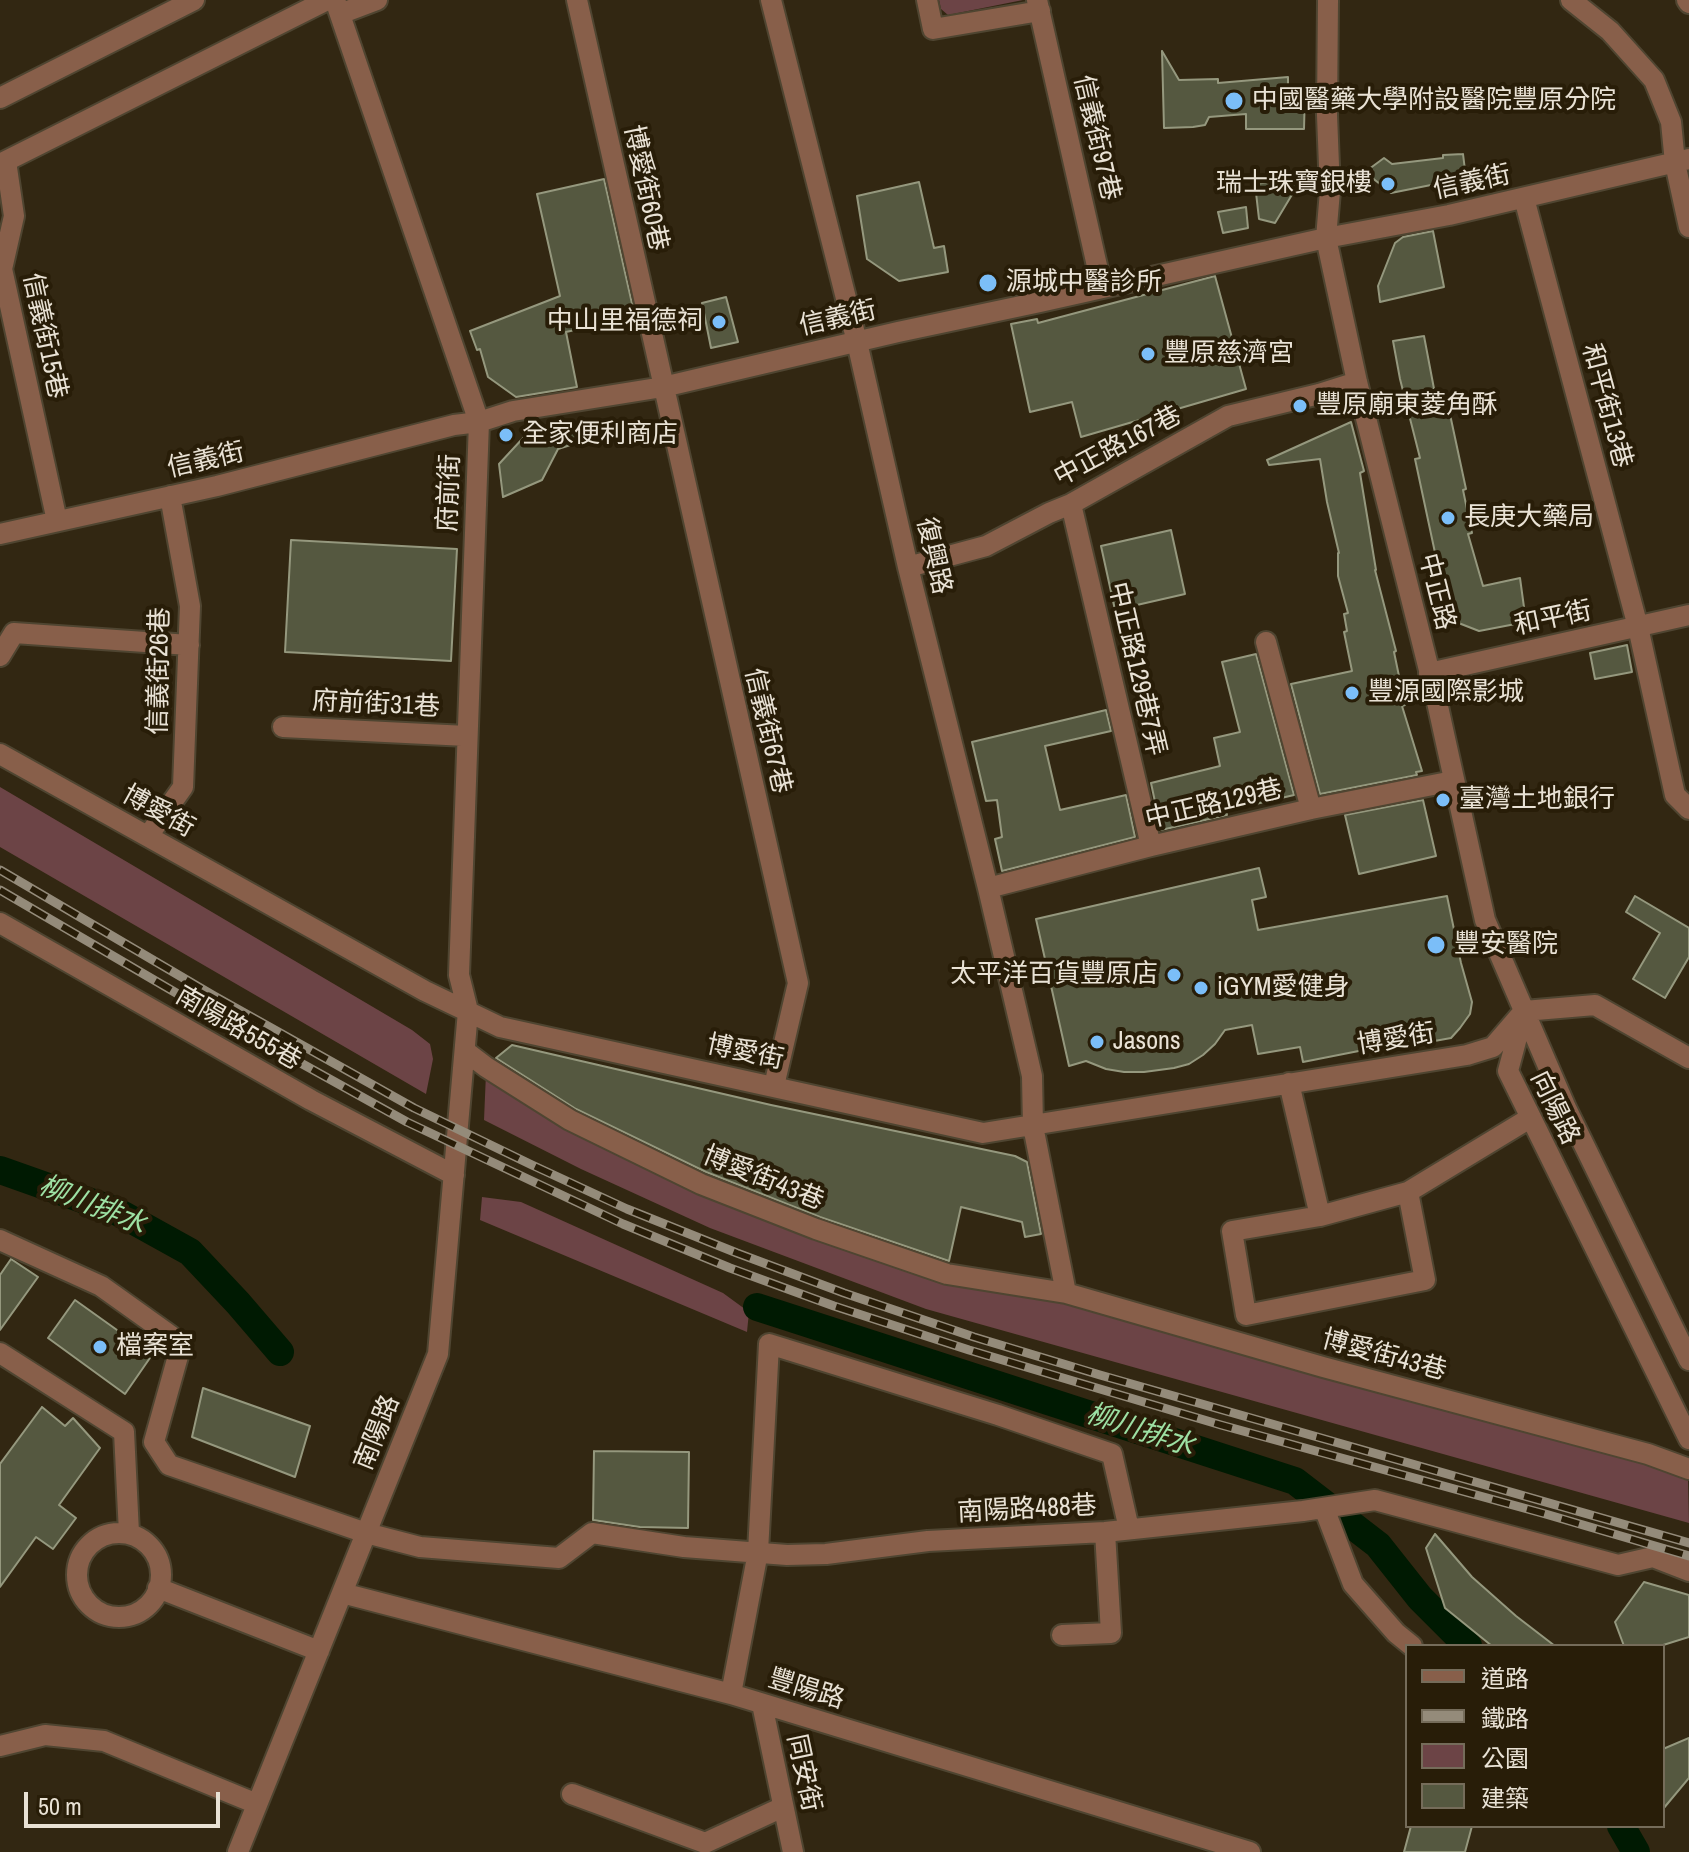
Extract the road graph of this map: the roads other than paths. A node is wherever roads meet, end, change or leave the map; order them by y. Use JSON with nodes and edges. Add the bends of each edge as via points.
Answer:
{"nodes":[{"id":1,"x":194,"y":0,"type":"edge"},
{"id":2,"x":377,"y":0,"type":"edge"},
{"id":3,"x":577,"y":0,"type":"edge"},
{"id":4,"x":771,"y":0,"type":"edge"},
{"id":5,"x":927,"y":0,"type":"edge"},
{"id":6,"x":1328,"y":0,"type":"edge"},
{"id":7,"x":1571,"y":0,"type":"edge"},
{"id":8,"x":334,"y":5,"type":"edge"},
{"id":9,"x":1039,"y":5,"type":"edge"},
{"id":10,"x":0,"y":98,"type":"edge"},
{"id":11,"x":1682,"y":161,"type":"edge"},
{"id":12,"x":3,"y":163,"type":"edge"},
{"id":13,"x":1524,"y":198,"type":"junction"},
{"id":14,"x":1689,"y":227,"type":"edge"},
{"id":15,"x":1326,"y":238,"type":"junction"},
{"id":16,"x":1102,"y":288,"type":"junction"},
{"id":17,"x":857,"y":342,"type":"junction"},
{"id":18,"x":1357,"y":382,"type":"junction"},
{"id":19,"x":663,"y":387,"type":"junction"},
{"id":20,"x":479,"y":422,"type":"junction"},
{"id":21,"x":170,"y":496,"type":"junction"},
{"id":22,"x":1071,"y":504,"type":"junction"},
{"id":23,"x":57,"y":521,"type":"junction"},
{"id":24,"x":0,"y":534,"type":"edge"},
{"id":25,"x":908,"y":567,"type":"junction"},
{"id":26,"x":1689,"y":615,"type":"edge"},
{"id":27,"x":1638,"y":627,"type":"junction"},
{"id":28,"x":1266,"y":642,"type":"dead end"},
{"id":29,"x":189,"y":645,"type":"junction"},
{"id":30,"x":0,"y":656,"type":"edge"},
{"id":31,"x":1429,"y":673,"type":"junction"},
{"id":32,"x":283,"y":727,"type":"dead end"},
{"id":33,"x":467,"y":736,"type":"junction"},
{"id":34,"x":0,"y":754,"type":"edge"},
{"id":35,"x":1453,"y":781,"type":"junction"},
{"id":36,"x":1311,"y":809,"type":"junction"},
{"id":37,"x":1689,"y":809,"type":"edge"},
{"id":38,"x":148,"y":836,"type":"junction"},
{"id":39,"x":1151,"y":846,"type":"junction"},
{"id":40,"x":988,"y":888,"type":"junction"},
{"id":41,"x":0,"y":923,"type":"edge"},
{"id":42,"x":468,"y":1011,"type":"junction"},
{"id":43,"x":1524,"y":1011,"type":"junction"},
{"id":44,"x":465,"y":1051,"type":"junction"},
{"id":45,"x":1689,"y":1058,"type":"edge"},
{"id":46,"x":1289,"y":1083,"type":"junction"},
{"id":47,"x":774,"y":1086,"type":"junction"},
{"id":48,"x":1530,"y":1118,"type":"junction"},
{"id":49,"x":1033,"y":1126,"type":"junction"},
{"id":50,"x":454,"y":1175,"type":"junction"},
{"id":51,"x":1408,"y":1192,"type":"junction"},
{"id":52,"x":1320,"y":1216,"type":"junction"},
{"id":53,"x":0,"y":1240,"type":"edge"},
{"id":54,"x":1066,"y":1293,"type":"junction"},
{"id":55,"x":0,"y":1353,"type":"edge"},
{"id":56,"x":1689,"y":1360,"type":"edge"},
{"id":57,"x":1689,"y":1439,"type":"edge"},
{"id":58,"x":1689,"y":1469,"type":"edge"},
{"id":59,"x":1324,"y":1508,"type":"junction"},
{"id":60,"x":1129,"y":1529,"type":"junction"},
{"id":61,"x":1105,"y":1532,"type":"junction"},
{"id":62,"x":129,"y":1533,"type":"junction"},
{"id":63,"x":366,"y":1533,"type":"junction"},
{"id":64,"x":758,"y":1552,"type":"junction"},
{"id":65,"x":1689,"y":1571,"type":"edge"},
{"id":66,"x":158,"y":1588,"type":"junction"},
{"id":67,"x":342,"y":1593,"type":"junction"},
{"id":68,"x":1062,"y":1635,"type":"dead end"},
{"id":69,"x":1410,"y":1644,"type":"edge"},
{"id":70,"x":319,"y":1651,"type":"junction"},
{"id":71,"x":731,"y":1694,"type":"junction"},
{"id":72,"x":762,"y":1704,"type":"junction"},
{"id":73,"x":0,"y":1746,"type":"edge"},
{"id":74,"x":572,"y":1794,"type":"dead end"},
{"id":75,"x":257,"y":1804,"type":"junction"},
{"id":76,"x":783,"y":1807,"type":"junction"},
{"id":77,"x":1238,"y":1850,"type":"edge"},
{"id":78,"x":238,"y":1852,"type":"edge"},
{"id":79,"x":793,"y":1852,"type":"edge"}],
"edges":[{"from":1,"to":10,"type":"street"},
{"from":2,"to":8,"type":"street"},
{"from":3,"to":19,"type":"street","name":"博愛街60巷"},
{"from":4,"to":17,"type":"street","name":"復興路"},
{"from":5,"to":9,"type":"street","via":[[933,29]]},
{"from":6,"to":15,"type":"street","name":"中正路"},
{"from":7,"to":11,"type":"street","via":[[1610,31],[1654,80]]},
{"from":8,"to":12,"type":"street"},
{"from":8,"to":20,"type":"street","name":"府前街"},
{"from":9,"to":16,"type":"street","name":"信義街97巷"},
{"from":11,"to":13,"type":"street","name":"信義街"},
{"from":11,"to":14,"type":"street"},
{"from":12,"to":23,"type":"street","name":"信義街15巷","via":[[14,216],[2,269]]},
{"from":13,"to":15,"type":"street","name":"信義街"},
{"from":13,"to":27,"type":"street","name":"和平街13巷"},
{"from":15,"to":16,"type":"street","name":"信義街"},
{"from":15,"to":18,"type":"street","name":"中正路"},
{"from":16,"to":17,"type":"street","name":"信義街"},
{"from":17,"to":19,"type":"street","name":"信義街"},
{"from":17,"to":25,"type":"street","name":"復興路"},
{"from":18,"to":22,"type":"street","name":"中正路167巷","via":[[1228,416]]},
{"from":18,"to":31,"type":"street","name":"中正路"},
{"from":19,"to":20,"type":"street","name":"信義街","via":[[513,411]]},
{"from":19,"to":47,"type":"street","name":"信義街67巷","via":[[798,983]]},
{"from":20,"to":21,"type":"street","name":"信義街"},
{"from":20,"to":33,"type":"street","name":"府前街"},
{"from":21,"to":23,"type":"street","name":"信義街"},
{"from":21,"to":29,"type":"street","name":"信義街26巷","via":[[190,606]]},
{"from":22,"to":25,"type":"street","name":"中正路167巷","via":[[986,546]]},
{"from":22,"to":39,"type":"street","name":"中正路129巷7弄"},
{"from":23,"to":24,"type":"street","name":"信義街"},
{"from":25,"to":40,"type":"street","name":"復興路"},
{"from":26,"to":27,"type":"street","name":"和平街"},
{"from":27,"to":31,"type":"street","name":"和平街"},
{"from":27,"to":37,"type":"street","name":"和平街13巷","via":[[1675,795]]},
{"from":28,"to":36,"type":"street"},
{"from":29,"to":30,"type":"street","via":[[14,633]]},
{"from":29,"to":38,"type":"street","name":"信義街26巷","via":[[183,787]]},
{"from":31,"to":35,"type":"street","name":"中正路"},
{"from":32,"to":33,"type":"street","name":"府前街31巷"},
{"from":33,"to":42,"type":"street","name":"府前街","via":[[459,975]]},
{"from":34,"to":38,"type":"street","name":"博愛街"},
{"from":35,"to":36,"type":"street","name":"中正路129巷"},
{"from":35,"to":43,"type":"street","name":"中正路","via":[[1485,920]]},
{"from":36,"to":39,"type":"street","name":"中正路129巷"},
{"from":38,"to":42,"type":"street","name":"博愛街"},
{"from":39,"to":40,"type":"street","name":"中正路129巷"},
{"from":40,"to":49,"type":"street","name":"復興路","via":[[1032,1076]]},
{"from":41,"to":50,"type":"street","name":"南陽路555巷"},
{"from":42,"to":44,"type":"street","name":"南陽路"},
{"from":42,"to":47,"type":"street","name":"博愛街","via":[[500,1027]]},
{"from":43,"to":45,"type":"street","via":[[1595,1005]]},
{"from":43,"to":46,"type":"street","name":"博愛街","via":[[1493,1047]]},
{"from":43,"to":48,"type":"street","name":"向陽路","via":[[1508,1071]]},
{"from":43,"to":56,"type":"street","name":"向陽路"},
{"from":44,"to":50,"type":"street","name":"南陽路"},
{"from":44,"to":54,"type":"street","name":"博愛街43巷","via":[[570,1120],[701,1184],[947,1274]]},
{"from":46,"to":49,"type":"street","name":"博愛街"},
{"from":46,"to":52,"type":"street"},
{"from":47,"to":49,"type":"street","name":"博愛街","via":[[983,1133]]},
{"from":48,"to":51,"type":"street"},
{"from":48,"to":57,"type":"street","name":"向陽路"},
{"from":49,"to":54,"type":"street"},
{"from":50,"to":63,"type":"street","name":"南陽路","via":[[438,1354]]},
{"from":51,"to":52,"type":"street"},
{"from":51,"to":52,"type":"street","via":[[1425,1280],[1246,1315],[1232,1231]]},
{"from":53,"to":63,"type":"street","name":"南陽路488巷","via":[[101,1286],[171,1336],[178,1356],[154,1442],[169,1465]]},
{"from":54,"to":58,"type":"street","name":"博愛街43巷"},
{"from":55,"to":62,"type":"street","via":[[124,1432]]},
{"from":59,"to":60,"type":"street","name":"南陽路488巷"},
{"from":59,"to":65,"type":"street","name":"南陽路488巷","via":[[1375,1500],[1618,1565],[1653,1557]]},
{"from":59,"to":69,"type":"street","via":[[1353,1584]]},
{"from":60,"to":61,"type":"street","name":"南陽路488巷"},
{"from":60,"to":64,"type":"street","via":[[1112,1454],[769,1344]]},
{"from":61,"to":64,"type":"street","name":"南陽路488巷","via":[[928,1541],[826,1554]]},
{"from":61,"to":68,"type":"street","via":[[1111,1633]]},
{"from":62,"to":66,"type":"street","via":[[142,1538],[159,1558]]},
{"from":62,"to":66,"type":"street","via":[[103,1536],[83,1553],[77,1580],[81,1594],[102,1614],[131,1617],[144,1611]]},
{"from":63,"to":64,"type":"street","name":"南陽路488巷","via":[[420,1547],[559,1558],[592,1533]]},
{"from":63,"to":67,"type":"street","name":"南陽路"},
{"from":64,"to":71,"type":"street"},
{"from":66,"to":70,"type":"street"},
{"from":67,"to":70,"type":"street","name":"南陽路"},
{"from":67,"to":71,"type":"street","name":"豐陽路"},
{"from":70,"to":75,"type":"street","name":"南陽路"},
{"from":71,"to":72,"type":"street","name":"豐陽路"},
{"from":72,"to":76,"type":"street","name":"同安街"},
{"from":72,"to":77,"type":"street","name":"豐陽路"},
{"from":73,"to":75,"type":"street","via":[[45,1735],[104,1741]]},
{"from":74,"to":76,"type":"street","via":[[705,1843]]},
{"from":75,"to":78,"type":"street","name":"南陽路"},
{"from":76,"to":79,"type":"street","name":"同安街"}]}
